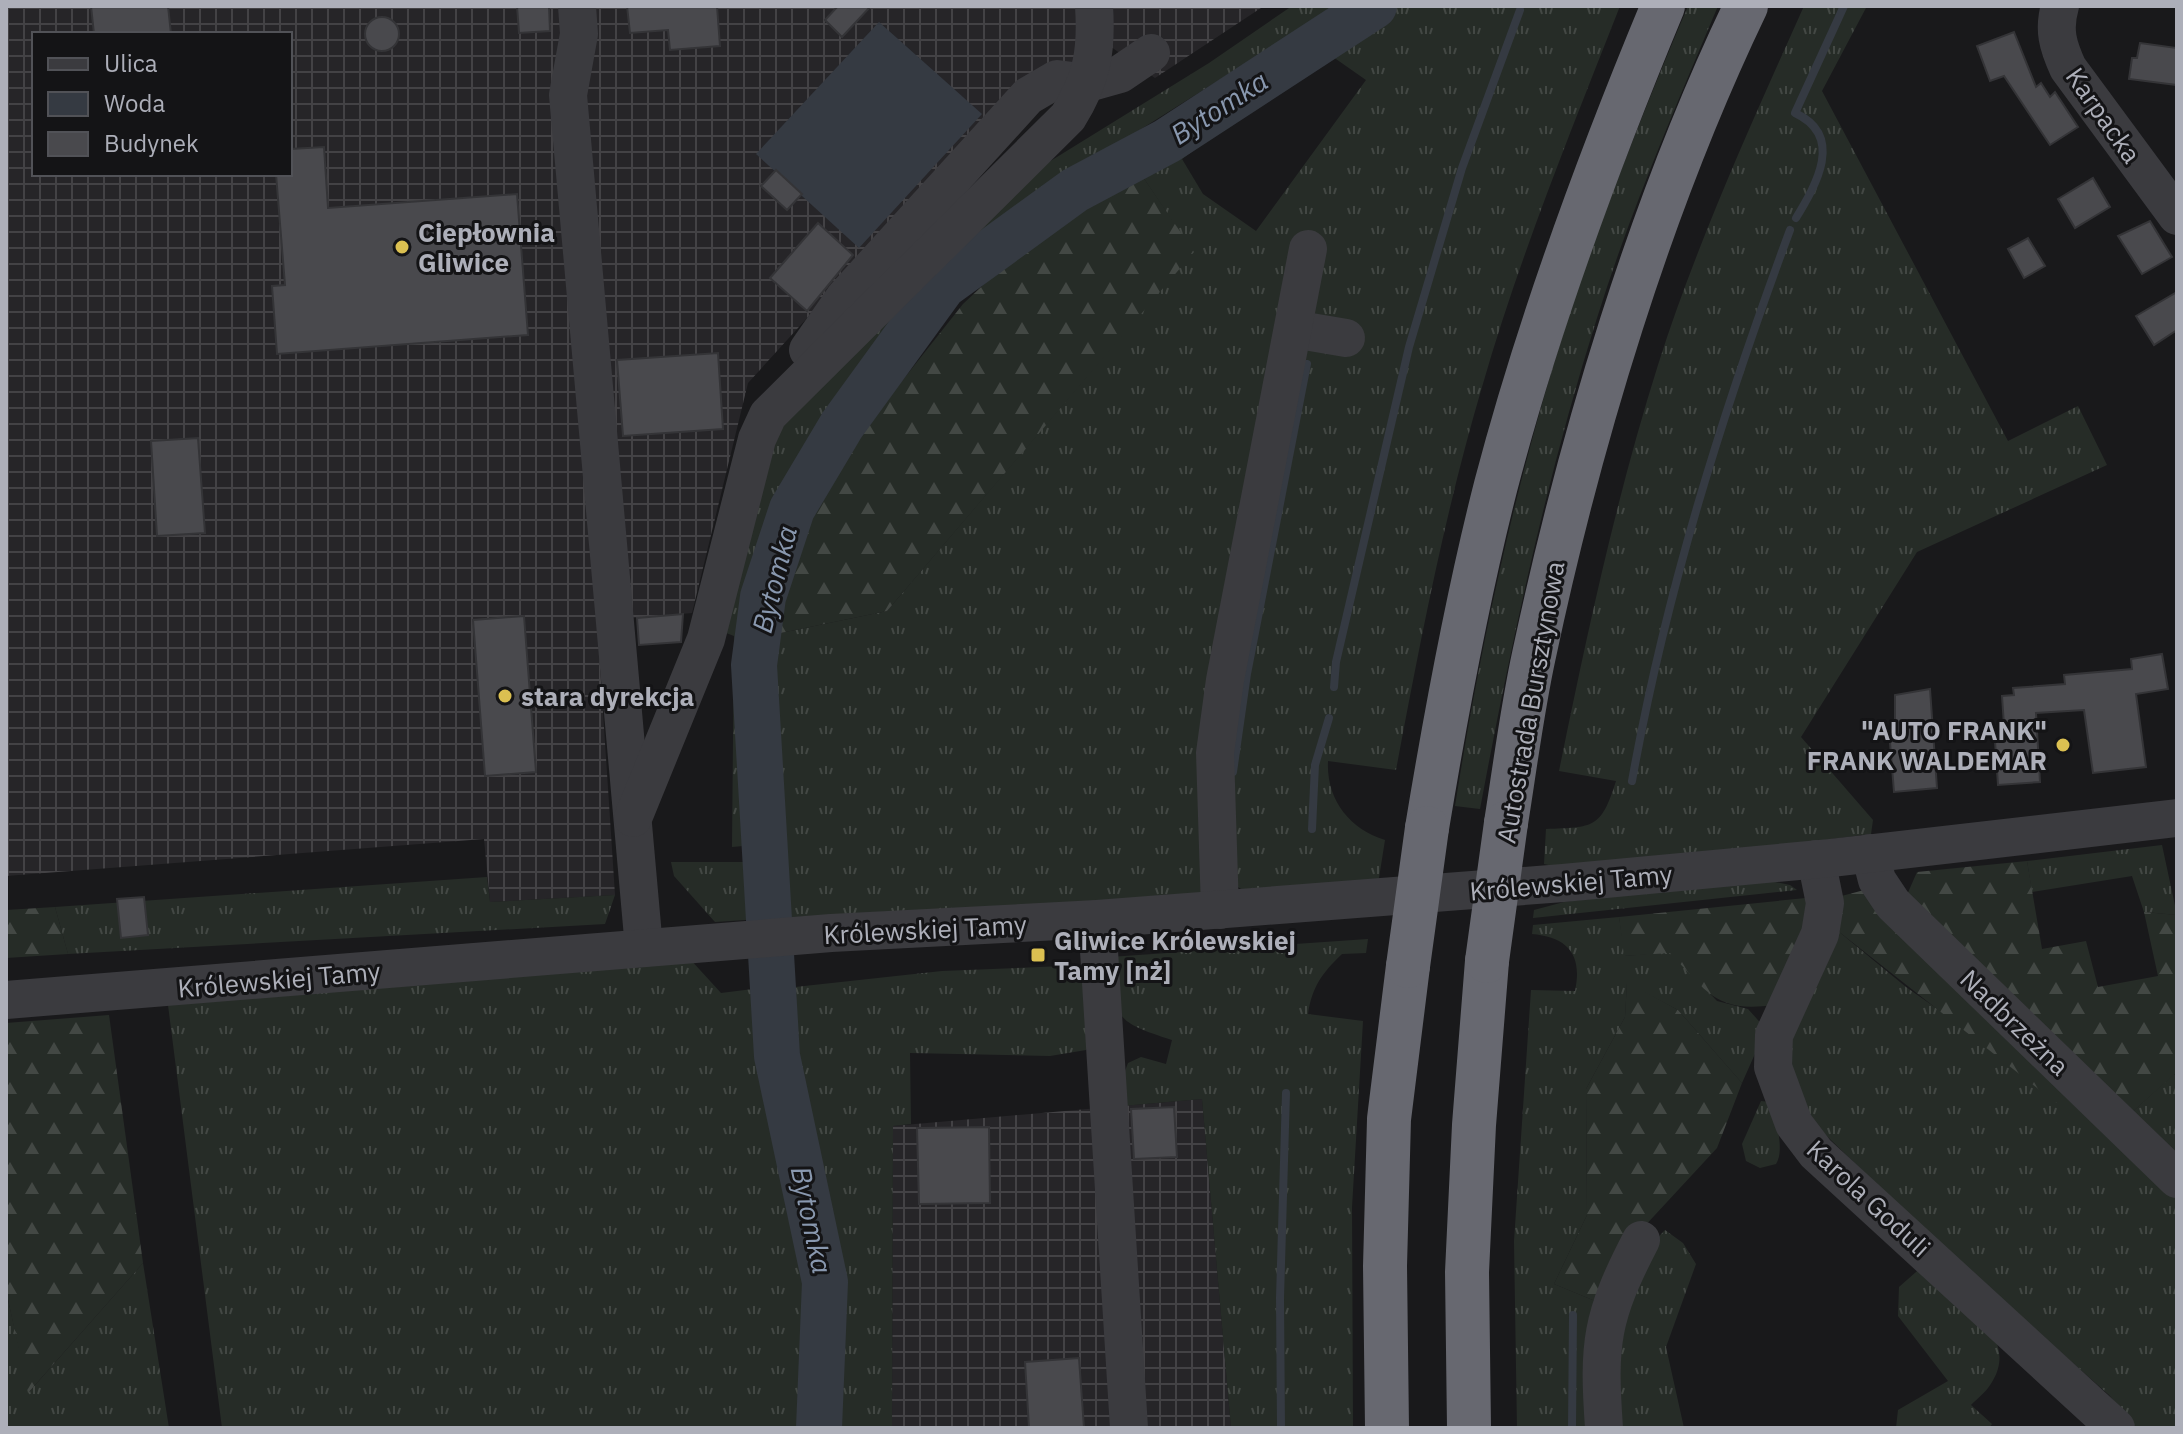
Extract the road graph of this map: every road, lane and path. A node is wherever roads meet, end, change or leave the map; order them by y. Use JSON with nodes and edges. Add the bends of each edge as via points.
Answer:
{"nodes":[{"id":1,"x":577,"y":6,"type":"edge"},
{"id":2,"x":1094,"y":6,"type":"edge"},
{"id":3,"x":1663,"y":6,"type":"edge"},
{"id":4,"x":1746,"y":6,"type":"edge"},
{"id":5,"x":2060,"y":6,"type":"edge"},
{"id":6,"x":1151,"y":53,"type":"dead end"},
{"id":7,"x":1088,"y":83,"type":"junction"},
{"id":8,"x":2177,"y":216,"type":"edge"},
{"id":9,"x":1308,"y":249,"type":"dead end"},
{"id":10,"x":1293,"y":329,"type":"junction"},
{"id":11,"x":1346,"y":338,"type":"dead end"},
{"id":12,"x":633,"y":818,"type":"junction"},
{"id":13,"x":2177,"y":818,"type":"edge"},
{"id":14,"x":1870,"y":853,"type":"junction"},
{"id":15,"x":1816,"y":859,"type":"junction"},
{"id":16,"x":1220,"y":910,"type":"junction"},
{"id":17,"x":1097,"y":919,"type":"junction"},
{"id":18,"x":644,"y":948,"type":"junction"},
{"id":19,"x":6,"y":1000,"type":"edge"},
{"id":20,"x":2177,"y":1179,"type":"edge"},
{"id":21,"x":1641,"y":1240,"type":"dead end"},
{"id":22,"x":1129,"y":1428,"type":"edge"},
{"id":23,"x":1387,"y":1428,"type":"edge"},
{"id":24,"x":1469,"y":1428,"type":"edge"},
{"id":25,"x":1604,"y":1428,"type":"edge"},
{"id":26,"x":2116,"y":1428,"type":"edge"}],
"edges":[{"from":1,"to":12,"type":"street","via":[[579,34],[568,95]]},
{"from":2,"to":7,"type":"street"},
{"from":3,"to":23,"type":"highway","bridge":true,"via":[[1602,154],[1541,335],[1497,485],[1455,666],[1427,828],[1389,1119]]},
{"from":4,"to":24,"type":"highway","name":"Autostrada Bursztynowa","bridge":true,"via":[[1678,168],[1613,349],[1572,491],[1537,643],[1487,961],[1467,1272]]},
{"from":5,"to":8,"type":"street","name":"Karpacka","via":[[2055,24],[2068,68]]},
{"from":6,"to":7,"type":"street","via":[[1120,74]]},
{"from":7,"to":12,"type":"street","via":[[1068,117],[1041,147],[794,387],[761,427],[706,639]]},
{"from":9,"to":10,"type":"street"},
{"from":10,"to":11,"type":"street"},
{"from":10,"to":16,"type":"street","via":[[1215,753]]},
{"from":12,"to":18,"type":"street"},
{"from":13,"to":14,"type":"street","name":"Królewskiej Tamy"},
{"from":14,"to":15,"type":"street","name":"Królewskiej Tamy"},
{"from":14,"to":20,"type":"street","name":"Nadbrzeżna","via":[[1877,880],[1893,904]]},
{"from":15,"to":16,"type":"street","name":"Królewskiej Tamy"},
{"from":15,"to":26,"type":"street","name":"Karola Goduli","via":[[1825,903],[1820,934],[1774,1035],[1773,1067],[1794,1124],[1816,1153]]},
{"from":16,"to":17,"type":"street","name":"Królewskiej Tamy"},
{"from":17,"to":18,"type":"street","name":"Królewskiej Tamy"},
{"from":17,"to":22,"type":"street"},
{"from":18,"to":19,"type":"street","name":"Królewskiej Tamy"},
{"from":21,"to":25,"type":"street","via":[[1615,1290],[1602,1331]]}]}
